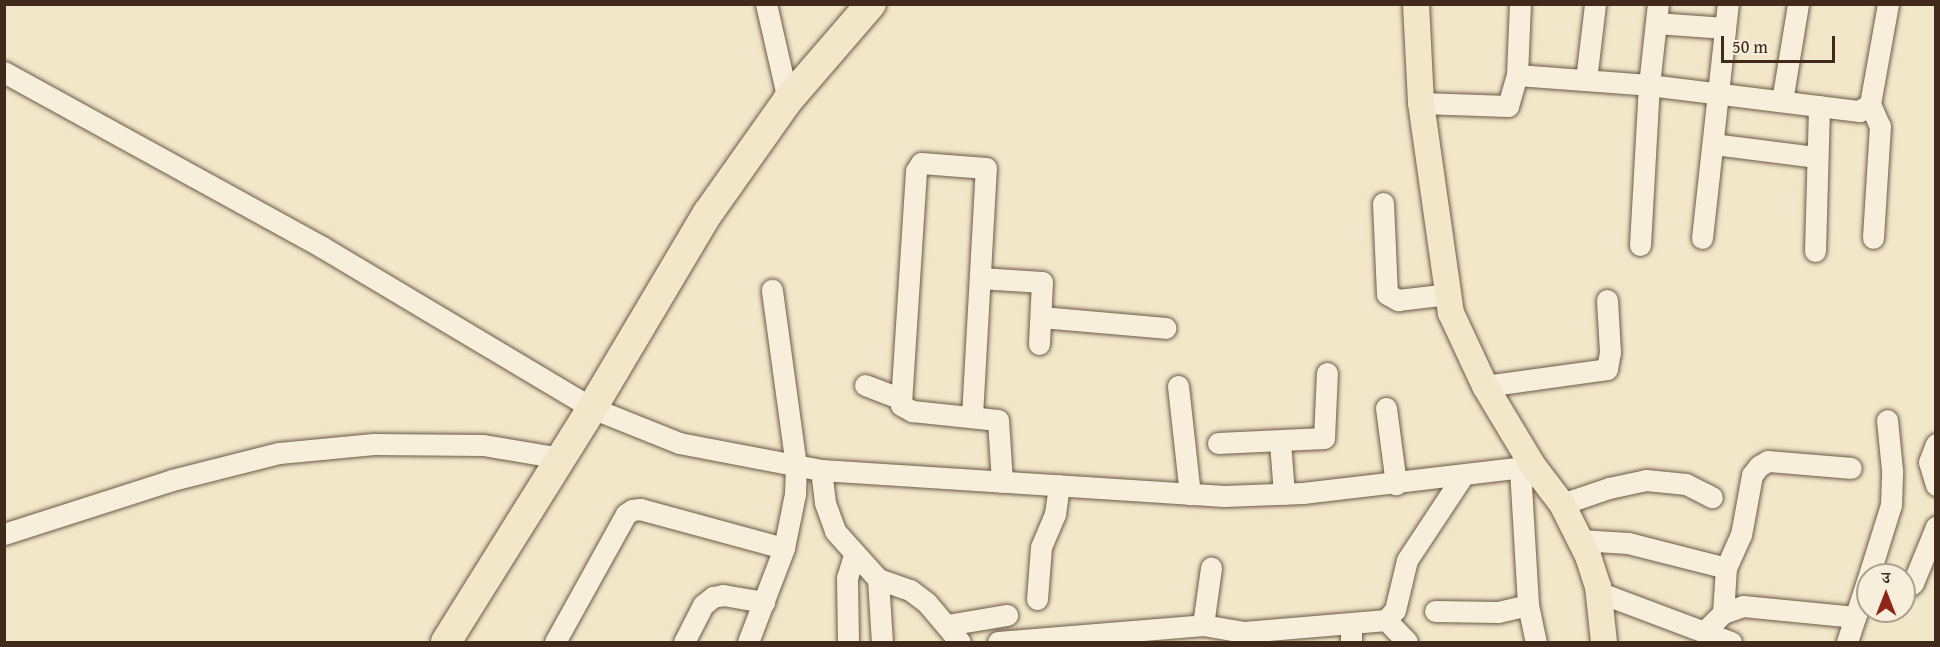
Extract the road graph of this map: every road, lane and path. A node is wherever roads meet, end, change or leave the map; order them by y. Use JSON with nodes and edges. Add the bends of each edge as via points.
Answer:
{"nodes":[{"id":1,"x":766,"y":4,"type":"edge"},
{"id":2,"x":871,"y":4,"type":"edge"},
{"id":3,"x":1416,"y":4,"type":"edge"},
{"id":4,"x":1520,"y":4,"type":"edge"},
{"id":5,"x":1594,"y":4,"type":"edge"},
{"id":6,"x":1728,"y":4,"type":"edge"},
{"id":7,"x":1798,"y":4,"type":"edge"},
{"id":8,"x":1888,"y":4,"type":"edge"},
{"id":9,"x":1657,"y":14,"type":"edge"},
{"id":10,"x":1725,"y":28,"type":"junction"},
{"id":11,"x":4,"y":72,"type":"edge"},
{"id":12,"x":1517,"y":75,"type":"junction"},
{"id":13,"x":1586,"y":80,"type":"junction"},
{"id":14,"x":1649,"y":85,"type":"junction"},
{"id":15,"x":1718,"y":93,"type":"junction"},
{"id":16,"x":788,"y":100,"type":"junction"},
{"id":17,"x":1782,"y":101,"type":"junction"},
{"id":18,"x":1421,"y":104,"type":"junction"},
{"id":19,"x":1869,"y":104,"type":"junction"},
{"id":20,"x":1819,"y":106,"type":"junction"},
{"id":21,"x":1713,"y":144,"type":"junction"},
{"id":22,"x":1816,"y":157,"type":"junction"},
{"id":23,"x":1383,"y":203,"type":"dead end"},
{"id":24,"x":1702,"y":238,"type":"dead end"},
{"id":25,"x":1873,"y":238,"type":"dead end"},
{"id":26,"x":1640,"y":245,"type":"dead end"},
{"id":27,"x":1815,"y":251,"type":"dead end"},
{"id":28,"x":980,"y":278,"type":"junction"},
{"id":29,"x":772,"y":290,"type":"dead end"},
{"id":30,"x":1448,"y":294,"type":"junction"},
{"id":31,"x":1607,"y":300,"type":"dead end"},
{"id":32,"x":1041,"y":317,"type":"junction"},
{"id":33,"x":1166,"y":328,"type":"dead end"},
{"id":34,"x":1040,"y":344,"type":"dead end"},
{"id":35,"x":1327,"y":373,"type":"dead end"},
{"id":36,"x":866,"y":385,"type":"dead end"},
{"id":37,"x":1178,"y":386,"type":"dead end"},
{"id":38,"x":1485,"y":386,"type":"junction"},
{"id":39,"x":899,"y":398,"type":"junction"},
{"id":40,"x":592,"y":408,"type":"junction"},
{"id":41,"x":1386,"y":408,"type":"dead end"},
{"id":42,"x":972,"y":416,"type":"junction"},
{"id":43,"x":1887,"y":420,"type":"dead end"},
{"id":44,"x":1280,"y":442,"type":"junction"},
{"id":45,"x":1218,"y":443,"type":"dead end"},
{"id":46,"x":1935,"y":444,"type":"edge"},
{"id":47,"x":561,"y":458,"type":"junction"},
{"id":48,"x":796,"y":466,"type":"junction"},
{"id":49,"x":1526,"y":467,"type":"junction"},
{"id":50,"x":1851,"y":468,"type":"dead end"},
{"id":51,"x":821,"y":470,"type":"junction"},
{"id":52,"x":1462,"y":477,"type":"junction"},
{"id":53,"x":1002,"y":482,"type":"junction"},
{"id":54,"x":1396,"y":484,"type":"junction"},
{"id":55,"x":1935,"y":484,"type":"edge"},
{"id":56,"x":1059,"y":486,"type":"junction"},
{"id":57,"x":1190,"y":494,"type":"junction"},
{"id":58,"x":1284,"y":494,"type":"junction"},
{"id":59,"x":1712,"y":497,"type":"dead end"},
{"id":60,"x":1562,"y":504,"type":"junction"},
{"id":61,"x":1935,"y":527,"type":"edge"},
{"id":62,"x":4,"y":534,"type":"edge"},
{"id":63,"x":1580,"y":540,"type":"junction"},
{"id":64,"x":784,"y":548,"type":"junction"},
{"id":65,"x":854,"y":555,"type":"junction"},
{"id":66,"x":1873,"y":563,"type":"edge"},
{"id":67,"x":1211,"y":568,"type":"dead end"},
{"id":68,"x":1726,"y":568,"type":"junction"},
{"id":69,"x":1916,"y":575,"type":"edge"},
{"id":70,"x":878,"y":579,"type":"junction"},
{"id":71,"x":1598,"y":592,"type":"junction"},
{"id":72,"x":1037,"y":599,"type":"dead end"},
{"id":73,"x":764,"y":602,"type":"junction"},
{"id":74,"x":1528,"y":605,"type":"junction"},
{"id":75,"x":1435,"y":611,"type":"dead end"},
{"id":76,"x":1723,"y":613,"type":"junction"},
{"id":77,"x":1007,"y":615,"type":"dead end"},
{"id":78,"x":1855,"y":617,"type":"joint"},
{"id":79,"x":1386,"y":620,"type":"junction"},
{"id":80,"x":1203,"y":625,"type":"junction"},
{"id":81,"x":1706,"y":630,"type":"junction"},
{"id":82,"x":1351,"y":633,"type":"edge"},
{"id":83,"x":954,"y":634,"type":"edge"},
{"id":84,"x":448,"y":642,"type":"edge"},
{"id":85,"x":555,"y":642,"type":"edge"},
{"id":86,"x":684,"y":642,"type":"edge"},
{"id":87,"x":748,"y":642,"type":"edge"},
{"id":88,"x":848,"y":642,"type":"edge"},
{"id":89,"x":882,"y":642,"type":"edge"},
{"id":90,"x":998,"y":642,"type":"edge"},
{"id":91,"x":1407,"y":642,"type":"edge"},
{"id":92,"x":1536,"y":642,"type":"edge"},
{"id":93,"x":1604,"y":642,"type":"edge"},
{"id":94,"x":1731,"y":642,"type":"edge"},
{"id":95,"x":1847,"y":642,"type":"edge"}],
"edges":[{"from":1,"to":16,"type":"street"},
{"from":2,"to":16,"type":"highway"},
{"from":3,"to":18,"type":"main road"},
{"from":4,"to":12,"type":"street"},
{"from":5,"to":13,"type":"street"},
{"from":6,"to":10,"type":"street"},
{"from":7,"to":17,"type":"street"},
{"from":8,"to":19,"type":"street"},
{"from":9,"to":10,"type":"street"},
{"from":9,"to":14,"type":"street"},
{"from":10,"to":15,"type":"street"},
{"from":11,"to":40,"type":"street","via":[[330,252]]},
{"from":12,"to":13,"type":"street"},
{"from":12,"to":18,"type":"street","via":[[1508,106]]},
{"from":13,"to":14,"type":"street"},
{"from":14,"to":15,"type":"street"},
{"from":14,"to":26,"type":"street"},
{"from":15,"to":17,"type":"street"},
{"from":15,"to":21,"type":"street"},
{"from":16,"to":40,"type":"highway","via":[[708,213]]},
{"from":17,"to":20,"type":"street"},
{"from":18,"to":30,"type":"main road"},
{"from":19,"to":20,"type":"street","via":[[1859,111]]},
{"from":19,"to":25,"type":"street","via":[[1880,126]]},
{"from":20,"to":22,"type":"street"},
{"from":21,"to":22,"type":"street"},
{"from":21,"to":24,"type":"street"},
{"from":22,"to":27,"type":"street"},
{"from":23,"to":30,"type":"street","via":[[1386,294],[1398,300]]},
{"from":28,"to":32,"type":"street","via":[[1040,280]]},
{"from":28,"to":39,"type":"street","via":[[986,168],[921,163],[916,171],[910,299]]},
{"from":28,"to":42,"type":"street"},
{"from":29,"to":48,"type":"street"},
{"from":30,"to":38,"type":"main road","via":[[1458,333]]},
{"from":31,"to":38,"type":"street","via":[[1611,352],[1607,369]]},
{"from":32,"to":33,"type":"street"},
{"from":32,"to":34,"type":"street"},
{"from":35,"to":44,"type":"street","via":[[1324,438]]},
{"from":36,"to":39,"type":"street"},
{"from":37,"to":57,"type":"street"},
{"from":38,"to":49,"type":"main road"},
{"from":39,"to":42,"type":"street","via":[[901,405],[912,411]]},
{"from":40,"to":47,"type":"highway"},
{"from":40,"to":48,"type":"street","via":[[679,443]]},
{"from":41,"to":54,"type":"street"},
{"from":42,"to":53,"type":"street","via":[[994,418],[1001,423]]},
{"from":43,"to":66,"type":"street","via":[[1891,505]]},
{"from":44,"to":45,"type":"street"},
{"from":44,"to":58,"type":"street"},
{"from":46,"to":55,"type":"street","via":[[1929,462]]},
{"from":47,"to":62,"type":"street","via":[[483,445],[375,444],[279,453],[172,480]]},
{"from":47,"to":84,"type":"highway"},
{"from":48,"to":51,"type":"street"},
{"from":48,"to":64,"type":"street"},
{"from":49,"to":52,"type":"street"},
{"from":49,"to":60,"type":"main road"},
{"from":49,"to":74,"type":"street"},
{"from":50,"to":68,"type":"street","via":[[1768,461],[1760,466],[1752,475],[1741,535]]},
{"from":51,"to":53,"type":"street"},
{"from":51,"to":65,"type":"street","via":[[825,503],[835,531]]},
{"from":52,"to":54,"type":"street"},
{"from":52,"to":79,"type":"street","via":[[1407,560],[1395,610]]},
{"from":53,"to":56,"type":"street"},
{"from":54,"to":58,"type":"street"},
{"from":56,"to":57,"type":"street"},
{"from":56,"to":72,"type":"street","via":[[1055,514],[1041,547]]},
{"from":57,"to":58,"type":"street"},
{"from":59,"to":60,"type":"street","via":[[1686,484],[1646,480]]},
{"from":60,"to":63,"type":"main road"},
{"from":61,"to":69,"type":"street"},
{"from":63,"to":68,"type":"street","via":[[1628,543]]},
{"from":63,"to":71,"type":"main road"},
{"from":64,"to":73,"type":"street"},
{"from":64,"to":85,"type":"street","via":[[640,508],[632,510],[626,514]]},
{"from":65,"to":70,"type":"street"},
{"from":65,"to":88,"type":"street","via":[[847,578]]},
{"from":67,"to":80,"type":"street"},
{"from":68,"to":76,"type":"street"},
{"from":70,"to":83,"type":"street","via":[[910,590]]},
{"from":70,"to":89,"type":"street"},
{"from":71,"to":81,"type":"street"},
{"from":71,"to":93,"type":"main road"},
{"from":73,"to":86,"type":"street","via":[[713,597],[703,605]]},
{"from":73,"to":87,"type":"street"},
{"from":74,"to":75,"type":"street","via":[[1487,613]]},
{"from":74,"to":92,"type":"street"},
{"from":76,"to":78,"type":"street","via":[[1743,606]]},
{"from":76,"to":81,"type":"street"},
{"from":77,"to":83,"type":"street"},
{"from":78,"to":95,"type":"street"},
{"from":79,"to":82,"type":"street"},
{"from":79,"to":91,"type":"street"},
{"from":80,"to":82,"type":"street","via":[[1244,632]]},
{"from":80,"to":90,"type":"street"},
{"from":81,"to":94,"type":"street"}]}
